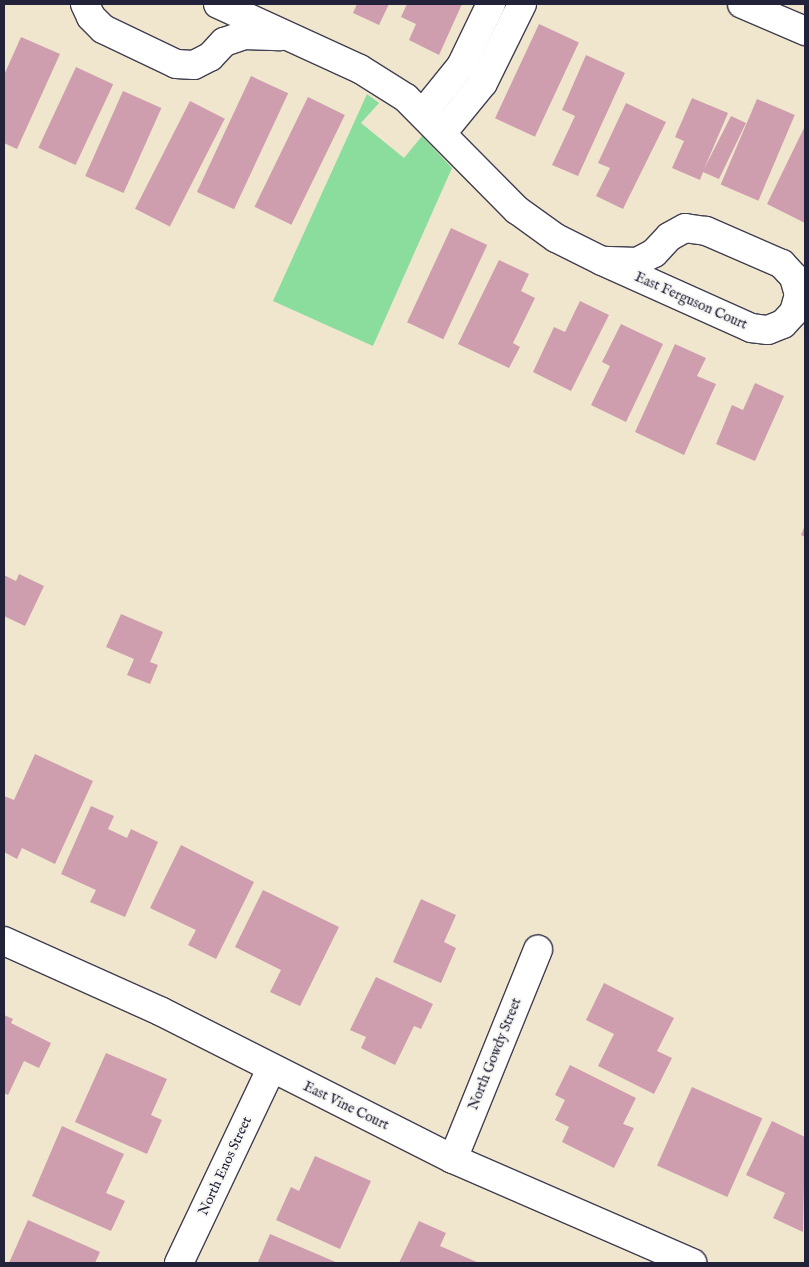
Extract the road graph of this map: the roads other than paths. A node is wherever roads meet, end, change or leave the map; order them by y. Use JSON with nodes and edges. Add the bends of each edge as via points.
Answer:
{"nodes":[{"id":1,"x":86,"y":4,"type":"edge"},
{"id":2,"x":218,"y":4,"type":"edge"},
{"id":3,"x":491,"y":4,"type":"edge"},
{"id":4,"x":522,"y":4,"type":"edge"},
{"id":5,"x":742,"y":4,"type":"edge"},
{"id":6,"x":805,"y":31,"type":"edge"},
{"id":7,"x":287,"y":36,"type":"junction"},
{"id":8,"x":424,"y":113,"type":"junction"},
{"id":9,"x":443,"y":132,"type":"junction"},
{"id":10,"x":602,"y":261,"type":"junction"},
{"id":11,"x":4,"y":941,"type":"edge"},
{"id":12,"x":538,"y":950,"type":"dead end"},
{"id":13,"x":271,"y":1069,"type":"junction"},
{"id":14,"x":454,"y":1159,"type":"junction"},
{"id":15,"x":179,"y":1263,"type":"edge"},
{"id":16,"x":692,"y":1263,"type":"edge"}],
"edges":[{"from":1,"to":7,"type":"street","name":"East Ferguson Court","via":[[91,17],[103,29],[176,64],[194,65],[210,58],[224,42],[244,35]]},
{"from":2,"to":7,"type":"street","name":"East Ferguson Court"},
{"from":3,"to":8,"type":"street","via":[[461,66]]},
{"from":4,"to":9,"type":"street","via":[[483,83]]},
{"from":5,"to":6,"type":"street"},
{"from":7,"to":8,"type":"street","name":"East Ferguson Court","via":[[360,69]]},
{"from":8,"to":9,"type":"street","name":"East Ferguson Court"},
{"from":9,"to":10,"type":"street","name":"East Ferguson Court","via":[[517,210],[556,238]]},
{"from":10,"to":10,"type":"street","name":"East Ferguson Court","via":[[637,262],[685,228],[706,231],[782,264],[794,277],[799,295],[794,312],[783,324],[768,330],[751,328]]},
{"from":11,"to":13,"type":"street","name":"East Vine Court","via":[[160,1011]]},
{"from":12,"to":14,"type":"street","name":"North Gowdy Street","via":[[497,1045]]},
{"from":13,"to":14,"type":"street","name":"East Vine Court"},
{"from":13,"to":15,"type":"street","name":"North Enos Street"},
{"from":14,"to":16,"type":"street","name":"East Vine Court"}]}
